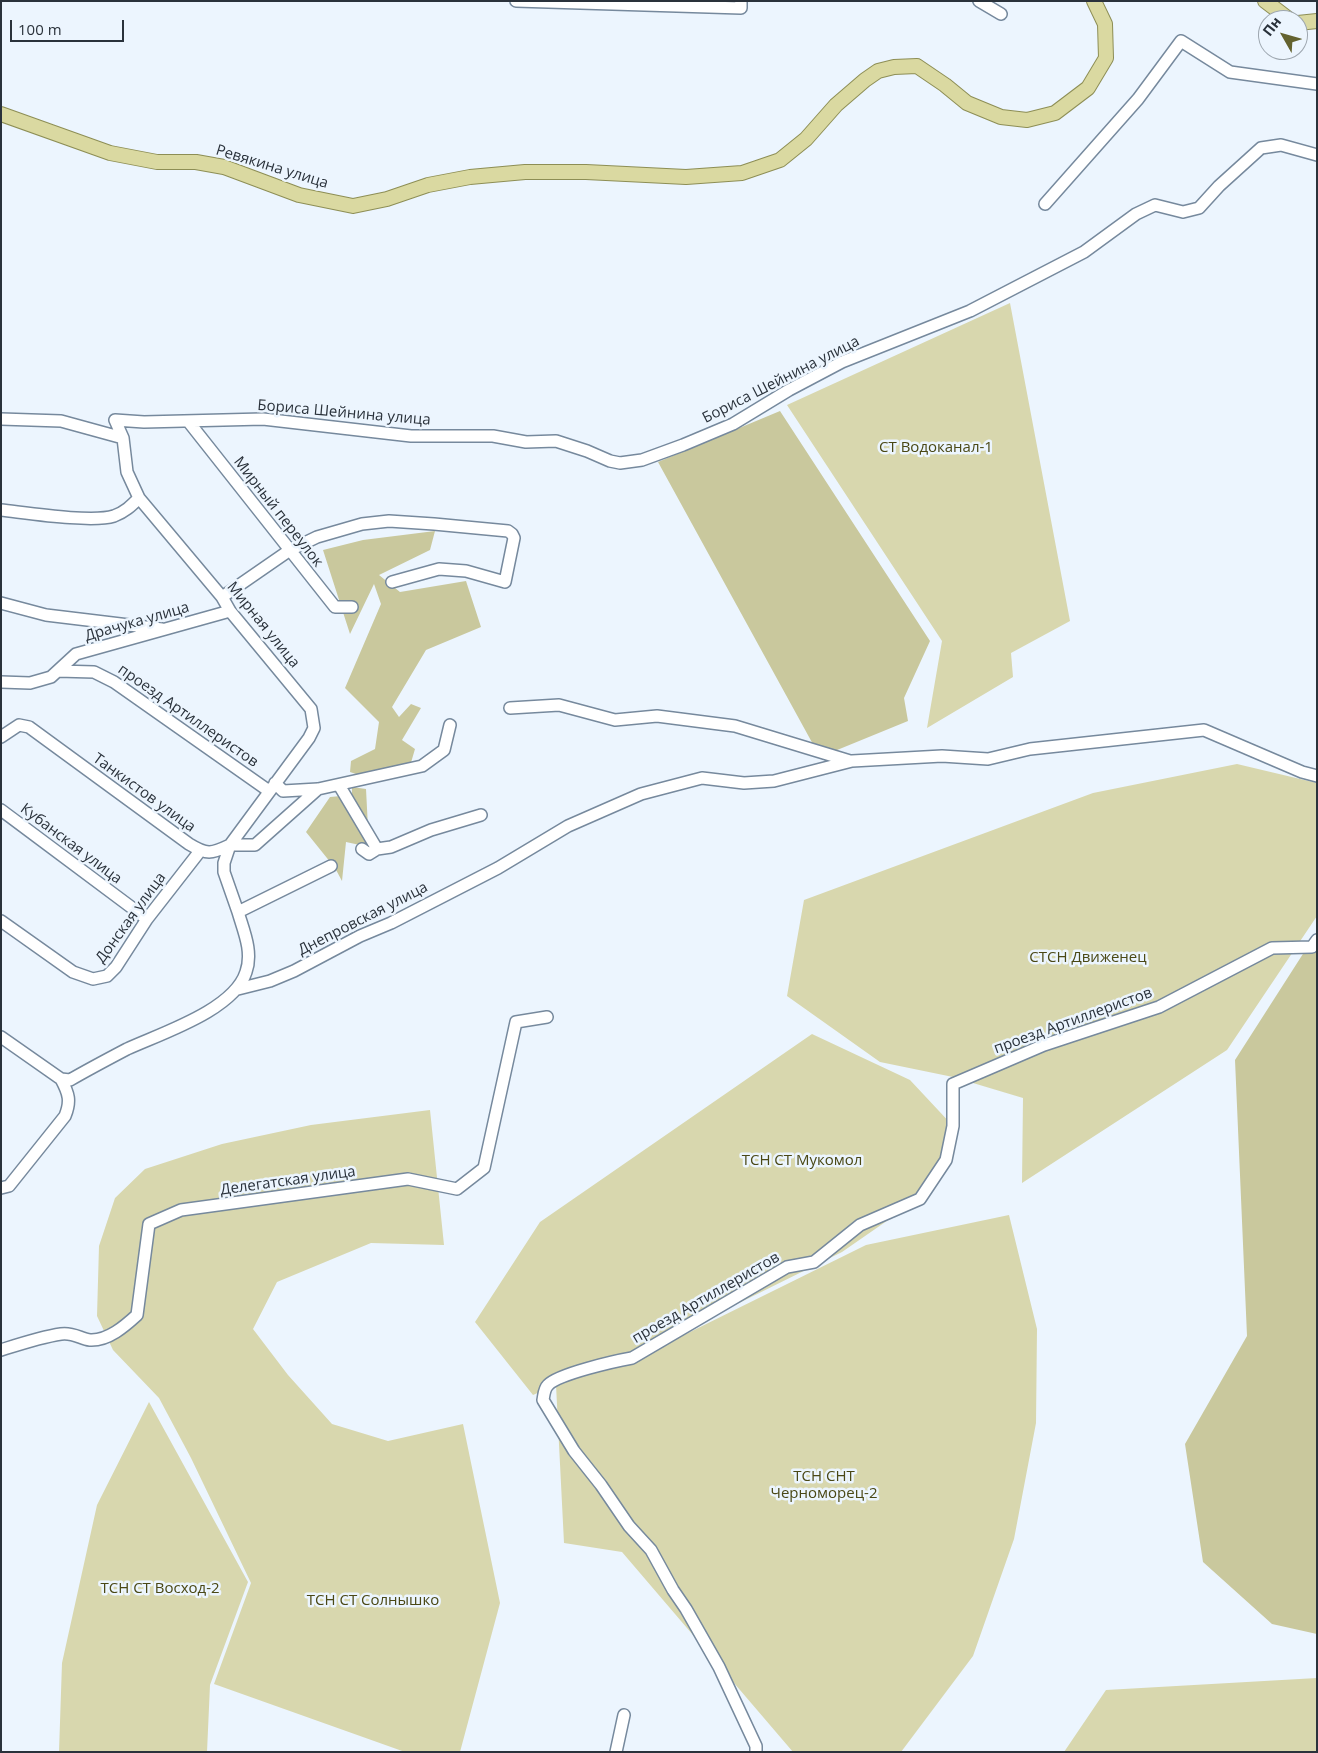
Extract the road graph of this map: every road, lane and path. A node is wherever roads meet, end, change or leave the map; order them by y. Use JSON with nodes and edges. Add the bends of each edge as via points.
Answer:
{"nodes":[{"id":1,"x":516,"y":1,"type":"edge"},
{"id":2,"x":741,"y":1,"type":"edge"},
{"id":3,"x":979,"y":1,"type":"edge"},
{"id":4,"x":1094,"y":1,"type":"edge"},
{"id":5,"x":1266,"y":1,"type":"edge"},
{"id":6,"x":1277,"y":10,"type":"edge"},
{"id":7,"x":1001,"y":14,"type":"dead end"},
{"id":8,"x":1317,"y":84,"type":"edge"},
{"id":9,"x":1,"y":114,"type":"edge"},
{"id":10,"x":1317,"y":155,"type":"edge"},
{"id":11,"x":1045,"y":204,"type":"dead end"},
{"id":12,"x":1,"y":419,"type":"edge"},
{"id":13,"x":115,"y":420,"type":"joint"},
{"id":14,"x":188,"y":421,"type":"junction"},
{"id":15,"x":123,"y":438,"type":"junction"},
{"id":16,"x":139,"y":498,"type":"junction"},
{"id":17,"x":1,"y":510,"type":"edge"},
{"id":18,"x":290,"y":550,"type":"junction"},
{"id":19,"x":392,"y":582,"type":"dead end"},
{"id":20,"x":222,"y":597,"type":"junction"},
{"id":21,"x":1,"y":603,"type":"edge"},
{"id":22,"x":352,"y":606,"type":"dead end"},
{"id":23,"x":230,"y":611,"type":"junction"},
{"id":24,"x":167,"y":629,"type":"junction"},
{"id":25,"x":58,"y":671,"type":"junction"},
{"id":26,"x":1,"y":682,"type":"edge"},
{"id":27,"x":510,"y":708,"type":"dead end"},
{"id":28,"x":450,"y":725,"type":"dead end"},
{"id":29,"x":1,"y":737,"type":"edge"},
{"id":30,"x":852,"y":761,"type":"junction"},
{"id":31,"x":1317,"y":776,"type":"edge"},
{"id":32,"x":338,"y":786,"type":"junction"},
{"id":33,"x":272,"y":787,"type":"junction"},
{"id":34,"x":318,"y":790,"type":"junction"},
{"id":35,"x":1,"y":810,"type":"edge"},
{"id":36,"x":480,"y":815,"type":"dead end"},
{"id":37,"x":230,"y":845,"type":"junction"},
{"id":38,"x":362,"y":849,"type":"dead end"},
{"id":39,"x":377,"y":850,"type":"junction"},
{"id":40,"x":200,"y":851,"type":"junction"},
{"id":41,"x":331,"y":866,"type":"dead end"},
{"id":42,"x":238,"y":912,"type":"junction"},
{"id":43,"x":147,"y":919,"type":"junction"},
{"id":44,"x":1,"y":921,"type":"edge"},
{"id":45,"x":1317,"y":940,"type":"edge"},
{"id":46,"x":238,"y":989,"type":"junction"},
{"id":47,"x":547,"y":1017,"type":"dead end"},
{"id":48,"x":1,"y":1038,"type":"edge"},
{"id":49,"x":61,"y":1079,"type":"junction"},
{"id":50,"x":1,"y":1188,"type":"edge"},
{"id":51,"x":1,"y":1350,"type":"edge"},
{"id":52,"x":624,"y":1714,"type":"dead end"},
{"id":53,"x":616,"y":1752,"type":"edge"},
{"id":54,"x":756,"y":1752,"type":"edge"}],
"edges":[{"from":1,"to":2,"type":"street","via":[[741,8]]},
{"from":3,"to":7,"type":"street"},
{"from":4,"to":9,"type":"main road","name":"Ревякина улица","via":[[1105,24],[1106,58],[1088,88],[1055,112],[1027,120],[1000,117],[967,103],[917,66],[894,67],[865,80],[836,105],[806,139],[780,160],[742,173],[686,177],[525,172],[470,177],[353,206],[299,195],[224,167],[196,162],[158,162],[110,153]]},
{"from":5,"to":6,"type":"main road"},
{"from":8,"to":11,"type":"street","via":[[1230,72],[1181,41],[1138,100]]},
{"from":10,"to":14,"type":"street","name":"Бориса Шейнина улица","via":[[1280,145],[1261,148],[1199,208],[1183,212],[1155,205],[1136,214],[1084,252],[970,311],[842,362],[733,424],[642,460],[620,463],[556,442],[526,442],[493,436],[411,436],[263,419]]},
{"from":12,"to":15,"type":"street","via":[[61,421]]},
{"from":13,"to":14,"type":"street","name":"Бориса Шейнина улица"},
{"from":13,"to":15,"type":"street","name":"Мирная улица"},
{"from":14,"to":18,"type":"street","name":"Мирный переулок"},
{"from":15,"to":16,"type":"street","name":"Мирная улица","via":[[127,472]]},
{"from":16,"to":17,"type":"street","via":[[127,510],[112,517],[84,518]]},
{"from":16,"to":20,"type":"street","name":"Мирная улица"},
{"from":18,"to":19,"type":"street","via":[[317,537],[362,524],[390,521],[508,531],[514,538],[505,582],[466,571],[439,569]]},
{"from":18,"to":20,"type":"street"},
{"from":18,"to":22,"type":"street","name":"Мирный переулок","via":[[335,607]]},
{"from":20,"to":23,"type":"street","name":"Мирная улица"},
{"from":21,"to":24,"type":"street","via":[[46,615]]},
{"from":23,"to":24,"type":"street","name":"Драчука улица"},
{"from":23,"to":33,"type":"street","name":"Мирная улица","via":[[311,708],[314,728],[310,738]]},
{"from":24,"to":25,"type":"street","name":"Драчука улица","via":[[76,654]]},
{"from":25,"to":26,"type":"street","via":[[51,677],[30,683]]},
{"from":25,"to":33,"type":"street","name":"проезд Артиллеристов","via":[[94,672],[114,682]]},
{"from":27,"to":30,"type":"street","via":[[559,705],[615,720],[657,716],[735,726]]},
{"from":28,"to":32,"type":"street","name":"проезд Артиллеристов","via":[[444,750],[422,766]]},
{"from":29,"to":40,"type":"street","name":"Танкистов улица","via":[[19,725],[29,727]]},
{"from":30,"to":31,"type":"street","via":[[942,756],[988,759],[1030,749],[1204,730]]},
{"from":30,"to":46,"type":"street","name":"Днепровская улица","via":[[774,781],[744,784],[702,778],[641,794],[568,826],[498,868],[294,971]]},
{"from":32,"to":34,"type":"street","name":"проезд Артиллеристов"},
{"from":32,"to":39,"type":"street"},
{"from":33,"to":34,"type":"street","name":"проезд Артиллеристов","via":[[283,791]]},
{"from":33,"to":37,"type":"street","name":"Мирная улица"},
{"from":34,"to":37,"type":"street","name":"Танкистов улица","via":[[255,845]]},
{"from":35,"to":43,"type":"street","name":"Кубанская улица"},
{"from":36,"to":39,"type":"street"},
{"from":37,"to":40,"type":"street","name":"Танкистов улица","via":[[214,852]]},
{"from":37,"to":42,"type":"street","via":[[224,872]]},
{"from":38,"to":39,"type":"street","via":[[369,854]]},
{"from":40,"to":43,"type":"street","name":"Донская улица"},
{"from":41,"to":42,"type":"street"},
{"from":42,"to":46,"type":"street","via":[[249,952],[246,972]]},
{"from":43,"to":44,"type":"street","name":"Донская улица","via":[[116,967],[107,976],[93,979],[73,972]]},
{"from":45,"to":54,"type":"street","name":"проезд Артиллеристов","via":[[1312,947],[1272,948],[1159,1007],[1044,1045],[953,1084],[953,1126],[946,1160],[920,1199],[860,1224],[814,1262],[787,1267],[632,1358],[553,1380],[546,1387],[543,1400],[574,1451],[629,1526],[651,1550],[691,1618],[719,1667]]},
{"from":46,"to":49,"type":"street","name":"Днепровская улица","via":[[192,1020],[70,1080]]},
{"from":47,"to":51,"type":"street","name":"Делегатская улица","via":[[516,1022],[484,1168],[457,1189],[408,1180],[181,1210],[149,1224],[137,1315],[125,1326],[103,1338],[90,1340],[63,1333]]},
{"from":48,"to":49,"type":"street"},
{"from":49,"to":50,"type":"street","via":[[70,1104],[65,1116],[10,1186]]},
{"from":52,"to":53,"type":"street"}]}
